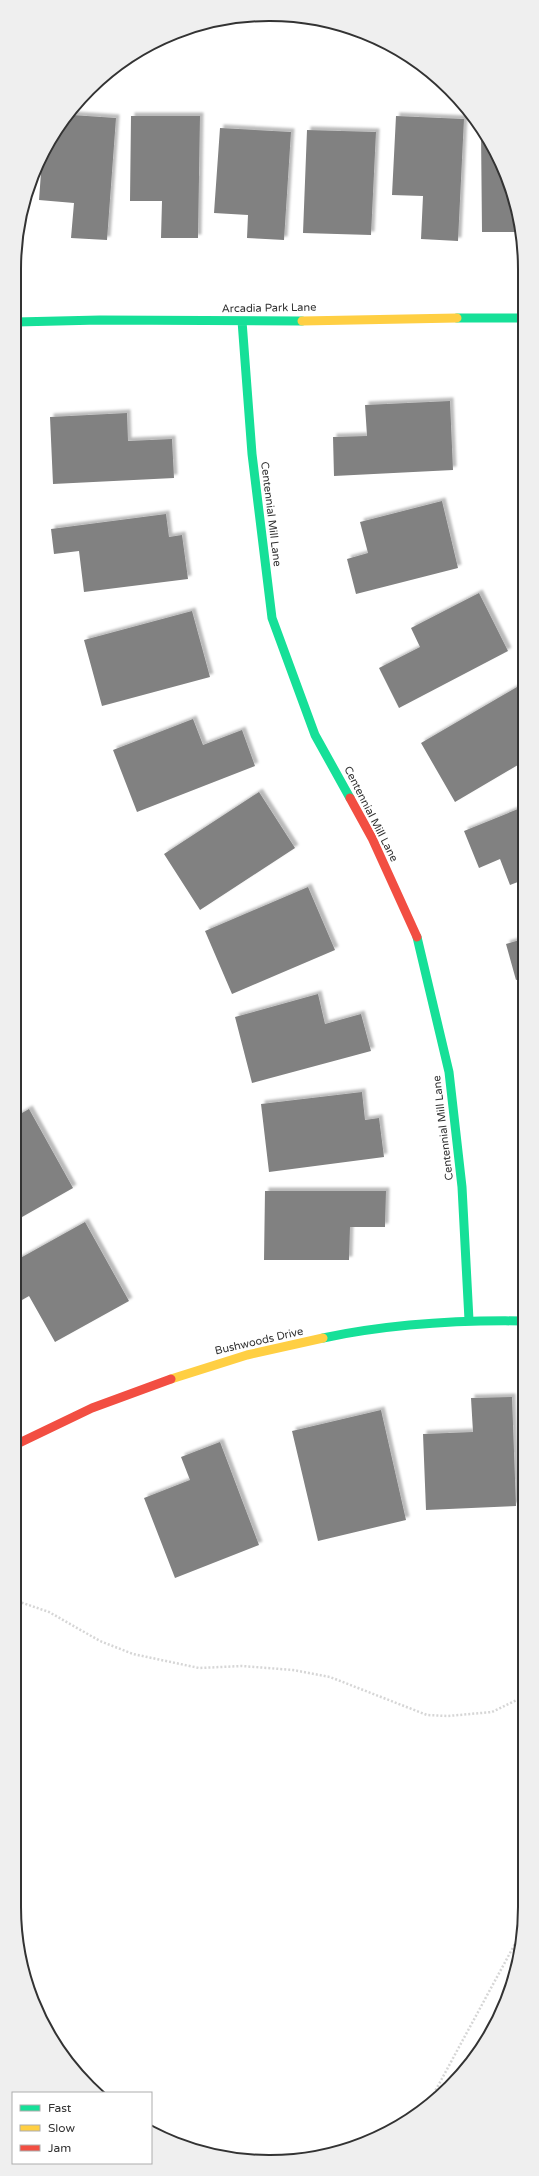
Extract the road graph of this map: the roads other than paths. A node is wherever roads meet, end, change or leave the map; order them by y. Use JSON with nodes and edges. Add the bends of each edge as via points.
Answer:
{"nodes":[{"id":1,"x":518,"y":318,"type":"edge"},
{"id":2,"x":242,"y":321,"type":"junction"},
{"id":3,"x":21,"y":322,"type":"edge"},
{"id":4,"x":469,"y":1320,"type":"junction"},
{"id":5,"x":518,"y":1321,"type":"edge"},
{"id":6,"x":21,"y":1442,"type":"edge"}],
"edges":[{"from":1,"to":2,"type":"street","name":"Arcadia Park Lane"},
{"from":2,"to":3,"type":"street","name":"Arcadia Park Lane"},
{"from":2,"to":4,"type":"street","name":"Centennial Mill Lane","via":[[252,454],[272,618],[315,735],[372,838],[420,943],[449,1072],[462,1187]]},
{"from":4,"to":5,"type":"street","name":"Bushwoods Drive"},
{"from":4,"to":6,"type":"street","name":"Bushwoods Drive","via":[[382,1328],[266,1350],[223,1361],[117,1397]]}]}
